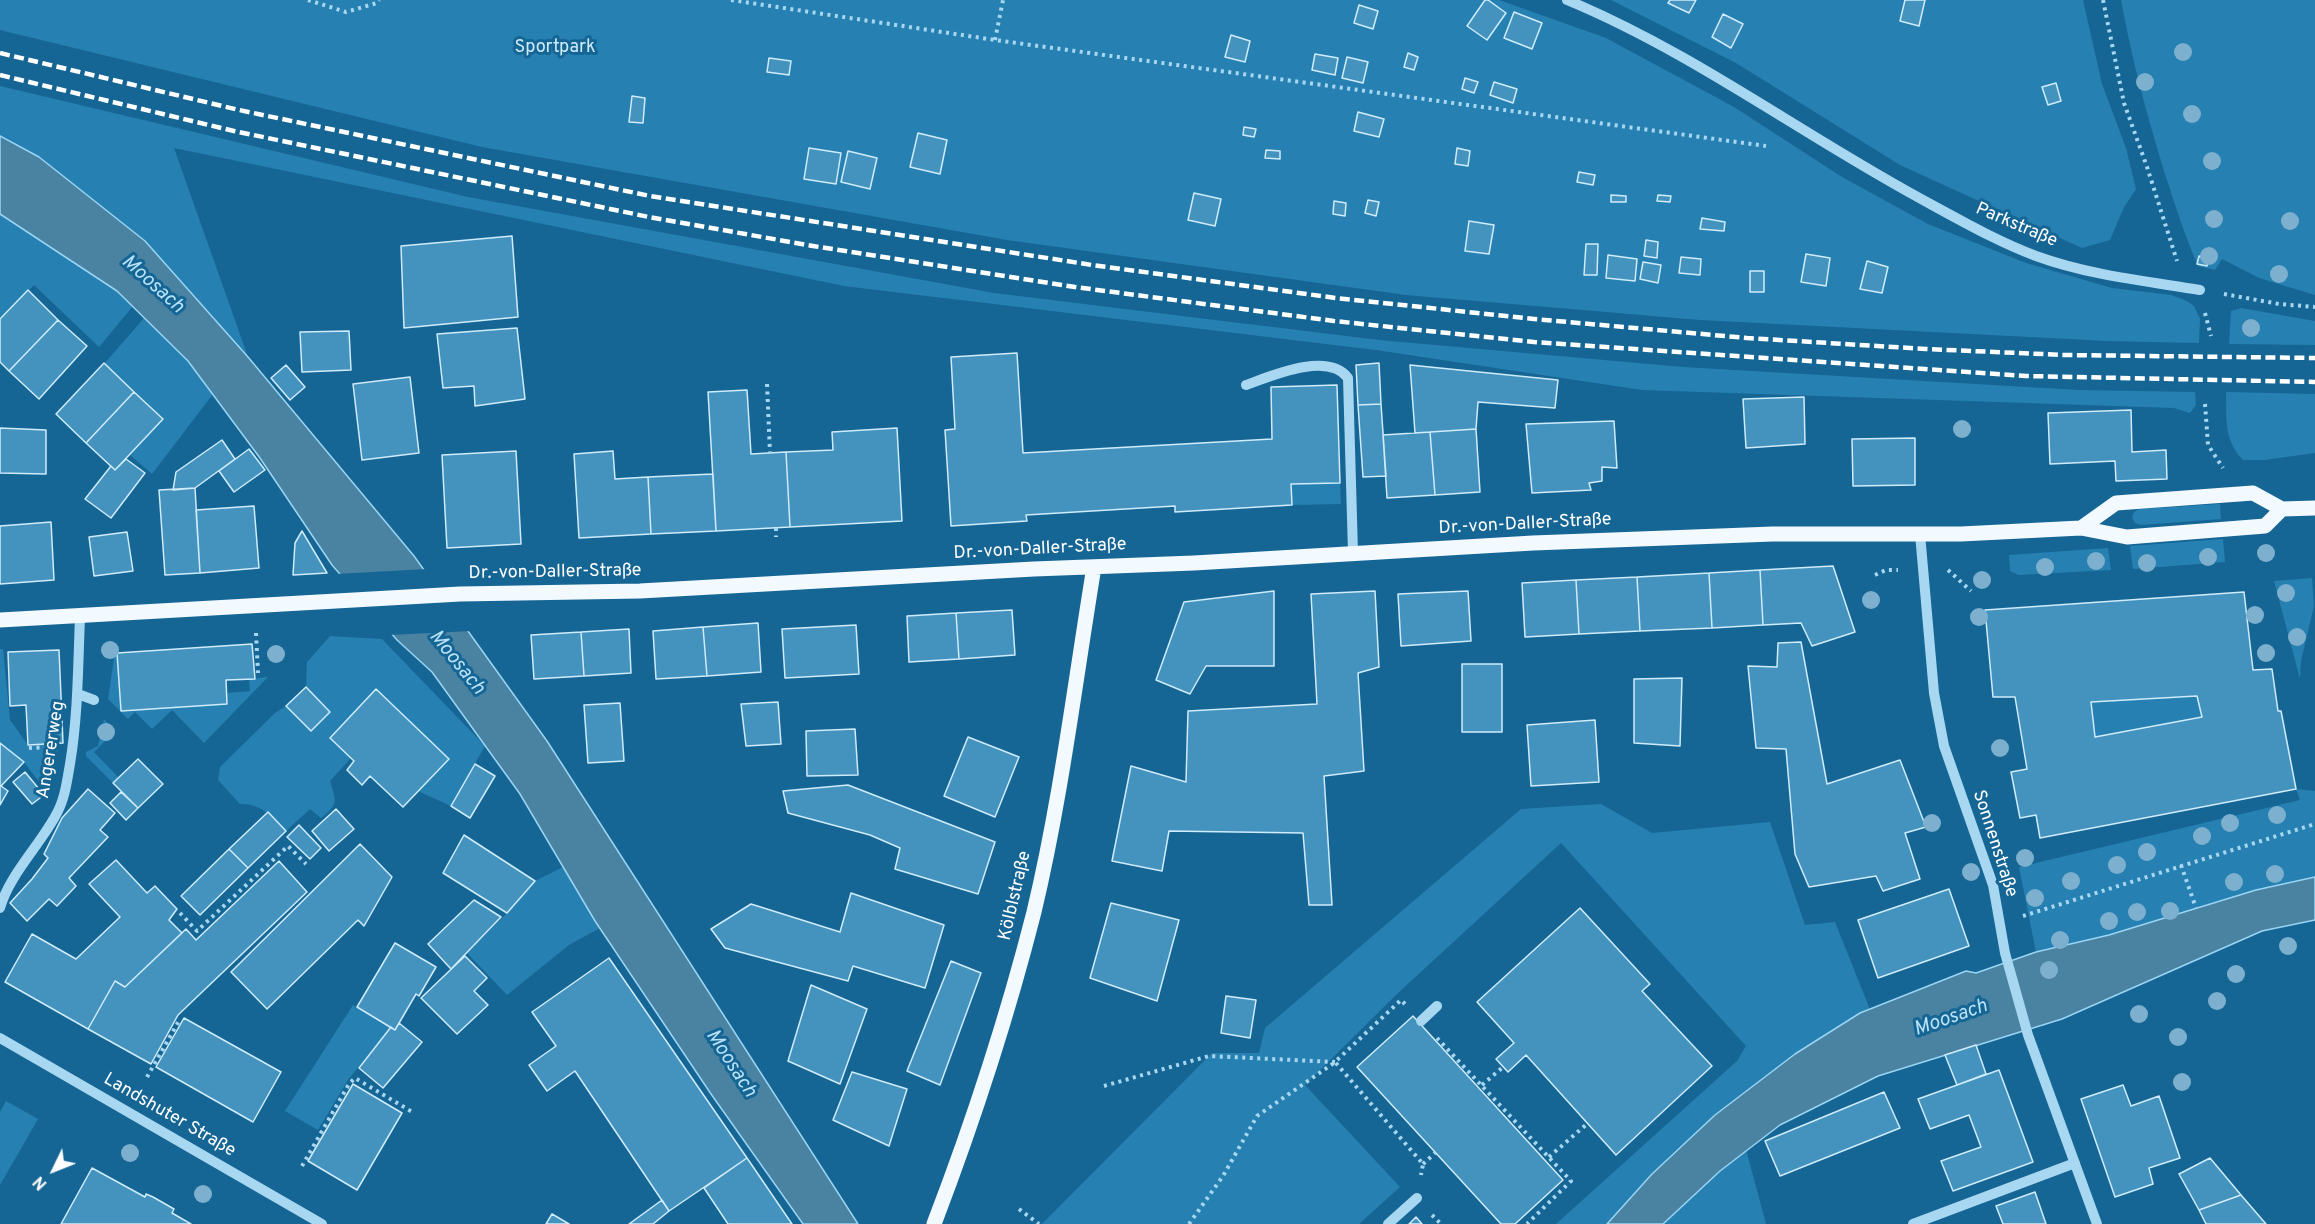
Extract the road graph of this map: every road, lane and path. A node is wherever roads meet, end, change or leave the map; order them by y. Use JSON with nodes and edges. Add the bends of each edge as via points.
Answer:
{"nodes":[{"id":1,"x":308,"y":0,"type":"edge"},
{"id":2,"x":379,"y":0,"type":"edge"},
{"id":3,"x":731,"y":0,"type":"edge"},
{"id":4,"x":1003,"y":0,"type":"edge"},
{"id":5,"x":1567,"y":0,"type":"edge"},
{"id":6,"x":2103,"y":0,"type":"edge"},
{"id":7,"x":995,"y":40,"type":"junction"},
{"id":8,"x":1766,"y":146,"type":"dead end"},
{"id":9,"x":2200,"y":290,"type":"junction"},
{"id":10,"x":2315,"y":306,"type":"edge"},
{"id":11,"x":767,"y":384,"type":"dead end"},
{"id":12,"x":1246,"y":386,"type":"dead end"},
{"id":13,"x":2205,"y":404,"type":"dead end"},
{"id":14,"x":771,"y":453,"type":"dead end"},
{"id":15,"x":2229,"y":477,"type":"dead end"},
{"id":16,"x":2315,"y":508,"type":"edge"},
{"id":17,"x":2282,"y":509,"type":"junction"},
{"id":18,"x":776,"y":528,"type":"dead end"},
{"id":19,"x":2081,"y":528,"type":"junction"},
{"id":20,"x":1920,"y":534,"type":"junction"},
{"id":21,"x":776,"y":537,"type":"dead end"},
{"id":22,"x":1353,"y":553,"type":"junction"},
{"id":23,"x":1094,"y":567,"type":"junction"},
{"id":24,"x":80,"y":617,"type":"junction"},
{"id":25,"x":0,"y":620,"type":"edge"},
{"id":26,"x":256,"y":633,"type":"dead end"},
{"id":27,"x":258,"y":673,"type":"dead end"},
{"id":28,"x":78,"y":694,"type":"junction"},
{"id":29,"x":94,"y":700,"type":"dead end"},
{"id":30,"x":2315,"y":824,"type":"edge"},
{"id":31,"x":306,"y":864,"type":"dead end"},
{"id":32,"x":2181,"y":865,"type":"junction"},
{"id":33,"x":0,"y":908,"type":"edge"},
{"id":34,"x":2196,"y":908,"type":"dead end"},
{"id":35,"x":180,"y":913,"type":"dead end"},
{"id":36,"x":2019,"y":918,"type":"dead end"},
{"id":37,"x":1437,"y":1006,"type":"dead end"},
{"id":38,"x":180,"y":1018,"type":"dead end"},
{"id":39,"x":1421,"y":1021,"type":"junction"},
{"id":40,"x":0,"y":1038,"type":"edge"},
{"id":41,"x":1335,"y":1062,"type":"junction"},
{"id":42,"x":1503,"y":1067,"type":"dead end"},
{"id":43,"x":147,"y":1077,"type":"dead end"},
{"id":44,"x":1482,"y":1085,"type":"junction"},
{"id":45,"x":1104,"y":1086,"type":"dead end"},
{"id":46,"x":414,"y":1113,"type":"dead end"},
{"id":47,"x":1588,"y":1123,"type":"dead end"},
{"id":48,"x":1435,"y":1153,"type":"dead end"},
{"id":49,"x":1549,"y":1157,"type":"junction"},
{"id":50,"x":2075,"y":1163,"type":"junction"},
{"id":51,"x":1423,"y":1164,"type":"junction"},
{"id":52,"x":302,"y":1166,"type":"dead end"},
{"id":53,"x":1417,"y":1198,"type":"junction"},
{"id":54,"x":1019,"y":1209,"type":"dead end"},
{"id":55,"x":322,"y":1224,"type":"edge"},
{"id":56,"x":934,"y":1224,"type":"edge"},
{"id":57,"x":1039,"y":1224,"type":"edge"},
{"id":58,"x":1189,"y":1224,"type":"edge"},
{"id":59,"x":1388,"y":1224,"type":"edge"},
{"id":60,"x":1441,"y":1224,"type":"edge"},
{"id":61,"x":1527,"y":1224,"type":"edge"},
{"id":62,"x":1913,"y":1224,"type":"edge"},
{"id":63,"x":2097,"y":1224,"type":"edge"}],
"edges":[{"from":1,"to":2,"type":"path","via":[[346,12]]},
{"from":3,"to":7,"type":"path"},
{"from":4,"to":7,"type":"path"},
{"from":5,"to":9,"type":"street","name":"Parkstraße","via":[[1680,55],[1901,189],[2036,256],[2101,273]]},
{"from":6,"to":9,"type":"path","via":[[2124,103],[2178,266]]},
{"from":7,"to":8,"type":"path"},
{"from":9,"to":10,"type":"path"},
{"from":11,"to":14,"type":"path"},
{"from":12,"to":22,"type":"street","via":[[1292,368],[1332,367],[1348,378]]},
{"from":13,"to":15,"type":"path","via":[[2208,445]]},
{"from":16,"to":17,"type":"main road"},
{"from":17,"to":19,"type":"main road","name":"Dr.-von-Daller-Straße","via":[[2265,526],[2255,527],[2127,537]]},
{"from":17,"to":19,"type":"main road","via":[[2253,493],[2115,503]]},
{"from":18,"to":21,"type":"path"},
{"from":19,"to":20,"type":"main road","name":"Dr.-von-Daller-Straße"},
{"from":20,"to":22,"type":"main road","name":"Dr.-von-Daller-Straße","via":[[1773,534]]},
{"from":20,"to":50,"type":"street","name":"Sonnenstraße","via":[[1934,693],[1944,746],[1993,885],[2005,952],[2028,1035]]},
{"from":22,"to":23,"type":"main road","name":"Dr.-von-Daller-Straße"},
{"from":23,"to":24,"type":"main road","name":"Dr.-von-Daller-Straße","via":[[640,591],[460,594]]},
{"from":23,"to":56,"type":"main road","name":"Kölblstraße","via":[[1053,821],[1034,911],[1000,1037]]},
{"from":24,"to":25,"type":"main road","name":"Dr.-von-Daller-Straße"},
{"from":24,"to":28,"type":"street","name":"Angererweg"},
{"from":26,"to":27,"type":"path"},
{"from":28,"to":29,"type":"street"},
{"from":28,"to":33,"type":"street","name":"Angererweg","via":[[65,794]]},
{"from":30,"to":32,"type":"path"},
{"from":31,"to":35,"type":"path","via":[[288,846],[197,931]]},
{"from":32,"to":34,"type":"path"},
{"from":32,"to":36,"type":"path"},
{"from":37,"to":39,"type":"street"},
{"from":38,"to":43,"type":"path"},
{"from":39,"to":41,"type":"path","via":[[1401,1000]]},
{"from":39,"to":44,"type":"path"},
{"from":40,"to":55,"type":"street","name":"Landshuter Straße"},
{"from":41,"to":45,"type":"path","via":[[1209,1056]]},
{"from":41,"to":51,"type":"path"},
{"from":41,"to":58,"type":"path","via":[[1257,1116],[1223,1176]]},
{"from":42,"to":44,"type":"path"},
{"from":44,"to":49,"type":"path"},
{"from":46,"to":52,"type":"path","via":[[355,1078]]},
{"from":47,"to":49,"type":"path"},
{"from":48,"to":51,"type":"path"},
{"from":49,"to":61,"type":"path","via":[[1571,1181]]},
{"from":50,"to":62,"type":"street"},
{"from":50,"to":63,"type":"street","name":"Sonnenstraße"},
{"from":51,"to":53,"type":"path"},
{"from":53,"to":59,"type":"street"},
{"from":53,"to":60,"type":"path"},
{"from":54,"to":57,"type":"path"}]}
